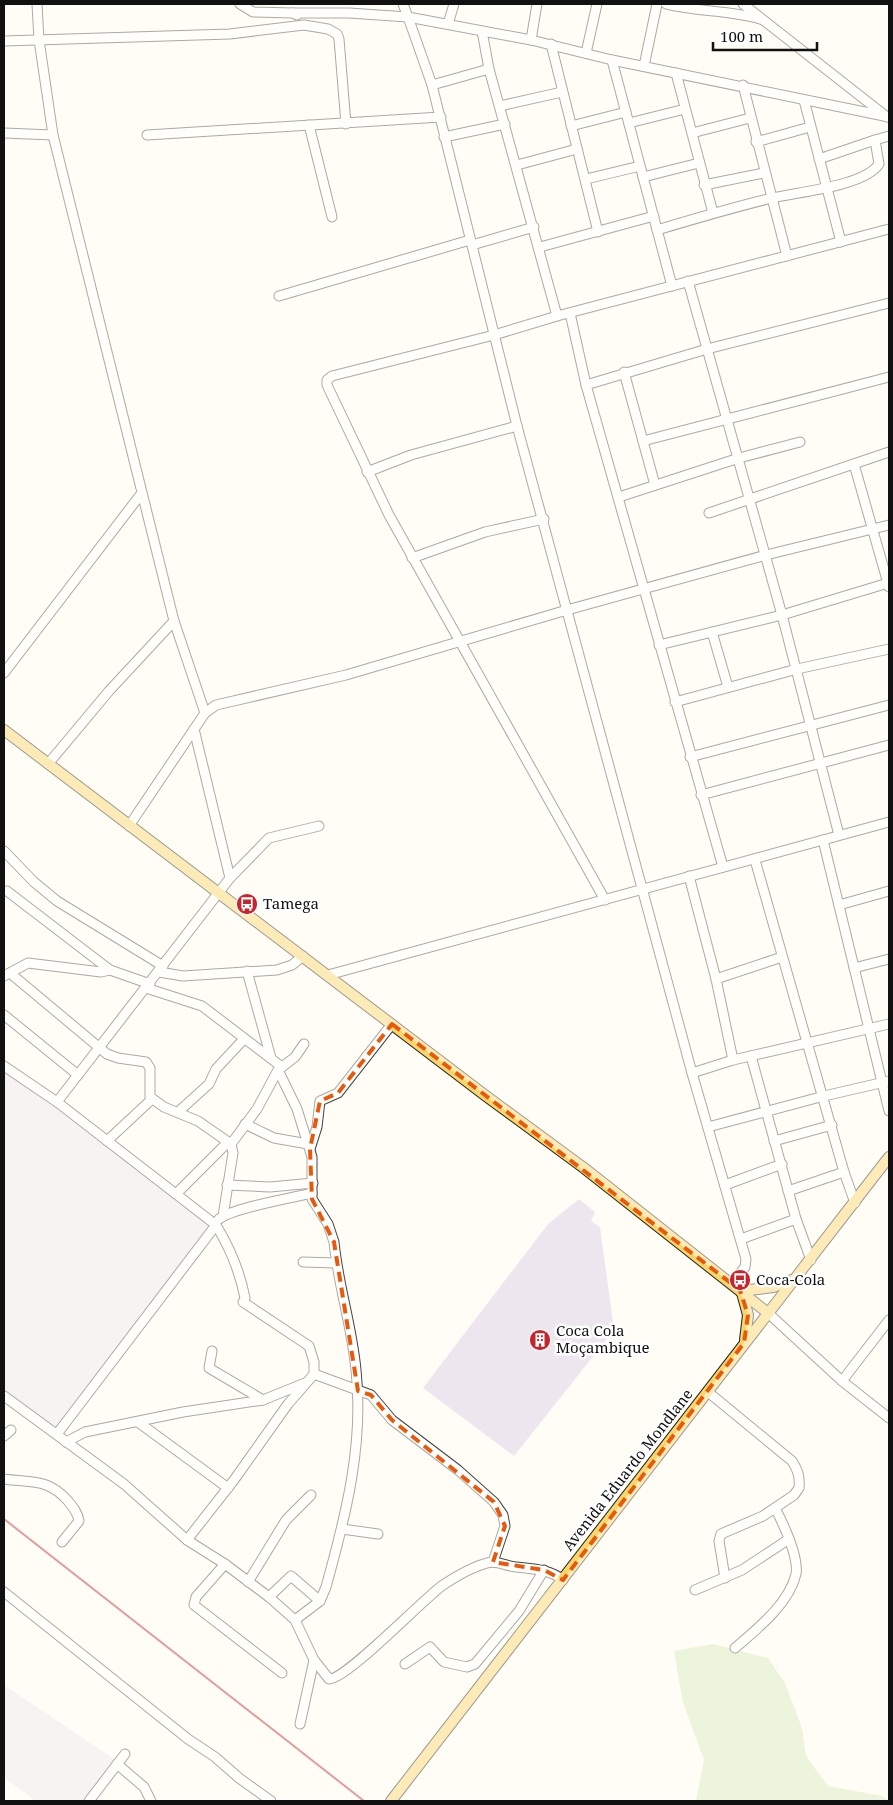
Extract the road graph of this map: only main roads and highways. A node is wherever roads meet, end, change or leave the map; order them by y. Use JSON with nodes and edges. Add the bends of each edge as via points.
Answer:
{"nodes":[{"id":1,"x":4,"y":730,"type":"edge"},
{"id":2,"x":889,"y":1157,"type":"edge"},
{"id":3,"x":794,"y":1279,"type":"junction"},
{"id":4,"x":738,"y":1288,"type":"junction"},
{"id":5,"x":768,"y":1313,"type":"junction"},
{"id":6,"x":744,"y":1343,"type":"junction"},
{"id":7,"x":391,"y":1801,"type":"edge"}],
"edges":[{"from":1,"to":4,"type":"main road"},
{"from":2,"to":3,"type":"main road","name":"Avenida Eduardo Mondlane"},
{"from":3,"to":4,"type":"main road","via":[[773,1287]]},
{"from":3,"to":5,"type":"main road","name":"Avenida Eduardo Mondlane"},
{"from":4,"to":5,"type":"main road"},
{"from":4,"to":6,"type":"main road","via":[[748,1315]]},
{"from":5,"to":6,"type":"main road","name":"Avenida Eduardo Mondlane"},
{"from":6,"to":7,"type":"main road","name":"Avenida Eduardo Mondlane"}]}
